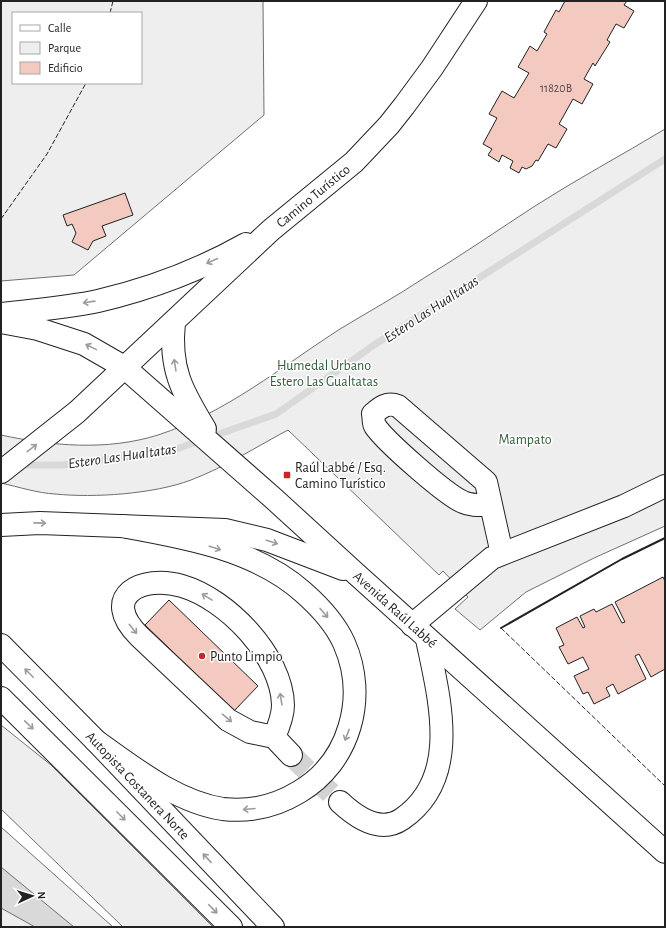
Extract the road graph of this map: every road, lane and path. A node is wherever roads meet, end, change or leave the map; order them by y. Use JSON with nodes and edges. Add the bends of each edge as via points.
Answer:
{"nodes":[{"id":1,"x":476,"y":1,"type":"edge"},
{"id":2,"x":271,"y":230,"type":"junction"},
{"id":3,"x":1,"y":314,"type":"edge"},
{"id":4,"x":1,"y":322,"type":"edge"},
{"id":5,"x":174,"y":322,"type":"junction"},
{"id":6,"x":124,"y":367,"type":"junction"},
{"id":7,"x":215,"y":446,"type":"junction"},
{"id":8,"x":1,"y":472,"type":"edge"},
{"id":9,"x":665,"y":486,"type":"edge"},
{"id":10,"x":490,"y":505,"type":"junction"},
{"id":11,"x":1,"y":525,"type":"edge"},
{"id":12,"x":122,"y":526,"type":"junction"},
{"id":13,"x":502,"y":554,"type":"junction"},
{"id":14,"x":354,"y":572,"type":"junction"},
{"id":15,"x":420,"y":632,"type":"junction"},
{"id":16,"x":1,"y":645,"type":"edge"},
{"id":17,"x":1,"y":698,"type":"edge"},
{"id":18,"x":274,"y":737,"type":"junction"},
{"id":19,"x":96,"y":740,"type":"junction"},
{"id":20,"x":291,"y":755,"type":"tunnel mouth"},
{"id":21,"x":340,"y":802,"type":"tunnel mouth"},
{"id":22,"x":665,"y":852,"type":"edge"},
{"id":23,"x":231,"y":927,"type":"edge"},
{"id":24,"x":273,"y":927,"type":"edge"}],
"edges":[{"from":1,"to":2,"type":"main road","name":"Camino Turístico","via":[[432,68],[373,142],[333,180]]},
{"from":2,"to":3,"type":"main road","one_way":true,"via":[[208,263],[157,284],[96,301]]},
{"from":2,"to":5,"type":"main road","name":"Camino Turístico"},
{"from":6,"to":4,"type":"main road","name":"Avenida Raúl Labbé","one_way":true,"via":[[84,344],[38,329]]},
{"from":5,"to":6,"type":"main road","name":"Camino Turístico"},
{"from":7,"to":5,"type":"main road","one_way":true,"via":[[188,402],[175,369],[172,339]]},
{"from":6,"to":7,"type":"main road","name":"Avenida Raúl Labbé"},
{"from":8,"to":6,"type":"main road","name":"Camino Turístico","one_way":true,"via":[[77,412]]},
{"from":7,"to":14,"type":"main road","name":"Avenida Raúl Labbé"},
{"from":9,"to":13,"type":"main road","via":[[624,506]]},
{"from":10,"to":10,"type":"main road","via":[[462,502],[442,488],[386,438],[374,424],[373,414],[382,406],[391,403],[398,406],[486,482]]},
{"from":10,"to":13,"type":"main road"},
{"from":11,"to":12,"type":"main road","one_way":true,"via":[[40,523]]},
{"from":12,"to":14,"type":"main road","one_way":true,"via":[[205,529],[245,534]]},
{"from":12,"to":19,"type":"main road","one_way":true,"via":[[163,534],[243,557],[272,570],[303,591],[330,619],[344,642],[353,669],[355,698],[350,727],[339,753],[319,778],[289,798],[270,806],[252,809],[221,808],[195,801],[153,779]]},
{"from":13,"to":15,"type":"main road","via":[[483,566]]},
{"from":14,"to":15,"type":"main road","name":"Avenida Raúl Labbé"},
{"from":15,"to":21,"type":"main road","via":[[441,704],[442,728],[437,772],[428,794],[407,816],[391,824],[382,825],[362,820]]},
{"from":15,"to":22,"type":"main road","name":"Avenida Raúl Labbé"},
{"from":19,"to":16,"type":"main road","name":"Autopista Costanera Norte","one_way":true},
{"from":17,"to":23,"type":"main road","one_way":true},
{"from":18,"to":18,"type":"main road","one_way":true,"via":[[283,704],[280,690],[270,662],[248,630],[207,596],[182,586],[147,583],[128,594],[123,612],[130,628],[228,720],[250,732]]},
{"from":18,"to":20,"type":"main road"},
{"from":24,"to":19,"type":"main road","name":"Autopista Costanera Norte","one_way":true}]}
